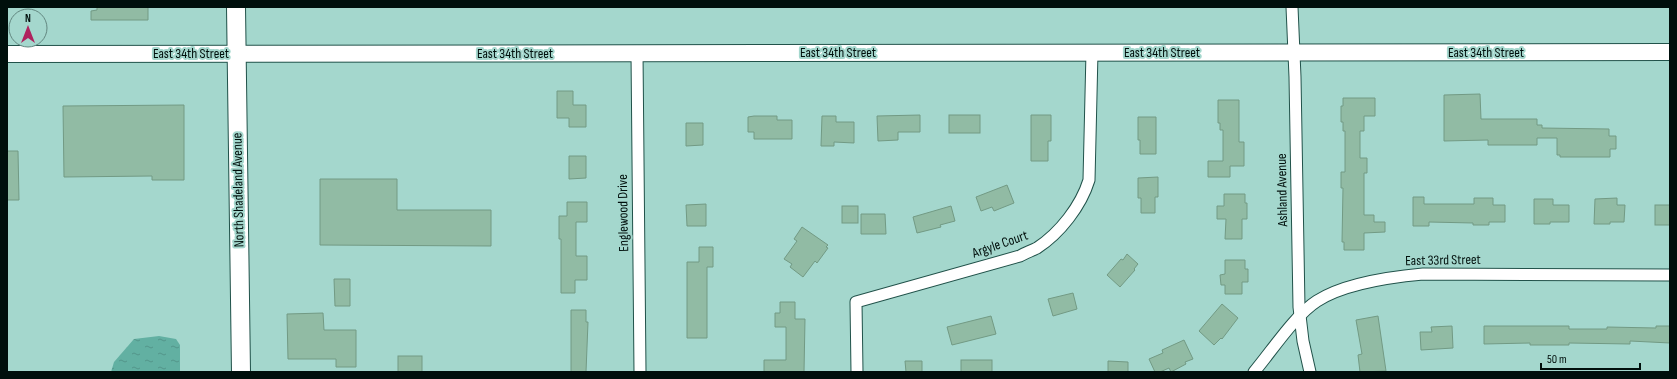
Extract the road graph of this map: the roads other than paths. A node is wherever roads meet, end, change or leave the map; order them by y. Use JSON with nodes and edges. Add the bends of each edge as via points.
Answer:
{"nodes":[{"id":1,"x":236,"y":7,"type":"edge"},
{"id":2,"x":1292,"y":7,"type":"edge"},
{"id":3,"x":1092,"y":52,"type":"junction"},
{"id":4,"x":1294,"y":52,"type":"junction"},
{"id":5,"x":1670,"y":52,"type":"edge"},
{"id":6,"x":237,"y":53,"type":"junction"},
{"id":7,"x":636,"y":53,"type":"junction"},
{"id":8,"x":7,"y":54,"type":"edge"},
{"id":9,"x":1670,"y":275,"type":"edge"},
{"id":10,"x":1299,"y":316,"type":"junction"},
{"id":11,"x":241,"y":372,"type":"edge"},
{"id":12,"x":640,"y":372,"type":"edge"},
{"id":13,"x":857,"y":372,"type":"edge"},
{"id":14,"x":1254,"y":372,"type":"edge"},
{"id":15,"x":1310,"y":372,"type":"edge"}],
"edges":[{"from":1,"to":6,"type":"main road","name":"North Shadeland Avenue"},
{"from":2,"to":4,"type":"street","name":"Ashland Avenue"},
{"from":3,"to":4,"type":"street","name":"East 34th Street"},
{"from":3,"to":7,"type":"street","name":"East 34th Street"},
{"from":3,"to":13,"type":"street","name":"Argyle Court","via":[[1089,180],[1076,208],[1058,231],[1037,248],[1020,256],[856,302]]},
{"from":4,"to":5,"type":"street","name":"East 34th Street"},
{"from":4,"to":10,"type":"street","name":"Ashland Avenue"},
{"from":6,"to":7,"type":"street","name":"East 34th Street"},
{"from":6,"to":8,"type":"street","name":"East 34th Street"},
{"from":6,"to":11,"type":"main road","name":"North Shadeland Avenue"},
{"from":7,"to":12,"type":"street","name":"Englewood Drive"},
{"from":9,"to":10,"type":"street","name":"East 33rd Street","via":[[1398,276],[1326,296]]},
{"from":10,"to":14,"type":"street","name":"East 33rd Street"},
{"from":10,"to":15,"type":"street","name":"Ashland Avenue"}]}
